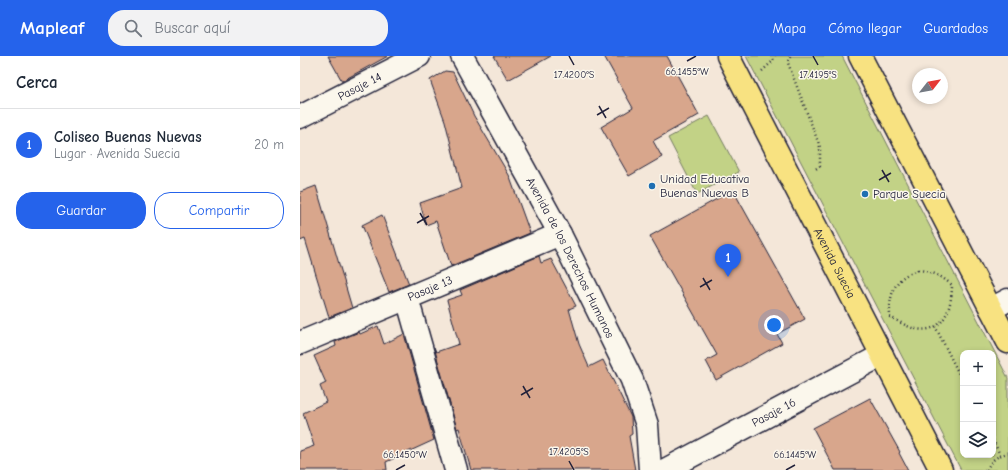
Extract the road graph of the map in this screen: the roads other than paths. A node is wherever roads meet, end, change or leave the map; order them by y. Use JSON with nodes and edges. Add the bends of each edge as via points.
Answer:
{"nodes":[{"id":1,"x":419,"y":56,"type":"edge"},
{"id":2,"x":462,"y":56,"type":"edge"},
{"id":3,"x":728,"y":56,"type":"edge"},
{"id":4,"x":860,"y":56,"type":"edge"},
{"id":5,"x":300,"y":117,"type":"edge"},
{"id":6,"x":560,"y":234,"type":"junction"},
{"id":7,"x":407,"y":298,"type":"junction"},
{"id":8,"x":999,"y":304,"type":"edge"},
{"id":9,"x":1008,"y":342,"type":"edge"},
{"id":10,"x":300,"y":343,"type":"edge"},
{"id":11,"x":882,"y":355,"type":"junction"},
{"id":12,"x":456,"y":470,"type":"edge"},
{"id":13,"x":650,"y":470,"type":"edge"},
{"id":14,"x":665,"y":470,"type":"edge"},
{"id":15,"x":941,"y":470,"type":"edge"}],
"edges":[{"from":1,"to":5,"type":"street","name":"Pasaje 14"},
{"from":2,"to":6,"type":"street","name":"Avenida de los Derechos Humanos"},
{"from":3,"to":11,"type":"main road","name":"Avenida Suecia"},
{"from":4,"to":8,"type":"main road"},
{"from":6,"to":7,"type":"street","name":"Pasaje 13"},
{"from":6,"to":13,"type":"street","name":"Avenida de los Derechos Humanos","via":[[632,380],[647,425]]},
{"from":7,"to":10,"type":"street","name":"Pasaje 13"},
{"from":7,"to":12,"type":"street"},
{"from":8,"to":9,"type":"main road"},
{"from":11,"to":14,"type":"street","name":"Pasaje 16"},
{"from":11,"to":15,"type":"main road","name":"Avenida Suecia"}]}
